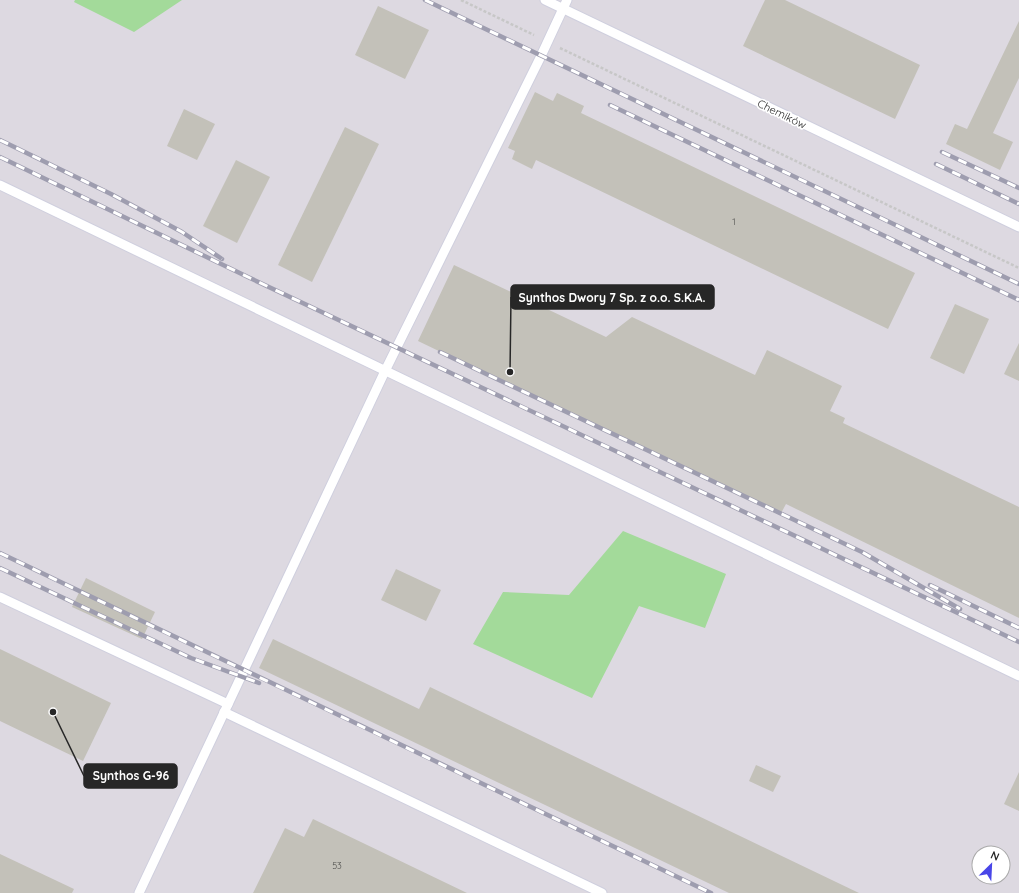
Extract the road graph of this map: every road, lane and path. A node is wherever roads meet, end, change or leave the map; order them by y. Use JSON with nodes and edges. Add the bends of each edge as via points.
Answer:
{"nodes":[{"id":1,"x":461,"y":0,"type":"edge"},
{"id":2,"x":545,"y":0,"type":"edge"},
{"id":3,"x":565,"y":4,"type":"edge"},
{"id":4,"x":547,"y":41,"type":"junction"},
{"id":5,"x":0,"y":184,"type":"edge"},
{"id":6,"x":1019,"y":227,"type":"edge"},
{"id":7,"x":1019,"y":268,"type":"edge"},
{"id":8,"x":385,"y":371,"type":"junction"},
{"id":9,"x":0,"y":597,"type":"edge"},
{"id":10,"x":1019,"y":676,"type":"edge"},
{"id":11,"x":226,"y":708,"type":"junction"},
{"id":12,"x":139,"y":893,"type":"edge"},
{"id":13,"x":602,"y":893,"type":"edge"}],
"edges":[{"from":1,"to":4,"type":"path"},
{"from":2,"to":3,"type":"lane","name":"Chemików"},
{"from":3,"to":4,"type":"lane"},
{"from":3,"to":6,"type":"lane","name":"Chemików"},
{"from":4,"to":7,"type":"path"},
{"from":4,"to":8,"type":"lane"},
{"from":5,"to":8,"type":"lane"},
{"from":8,"to":10,"type":"lane"},
{"from":8,"to":11,"type":"lane"},
{"from":9,"to":11,"type":"lane"},
{"from":11,"to":12,"type":"lane"},
{"from":11,"to":13,"type":"lane"}]}
